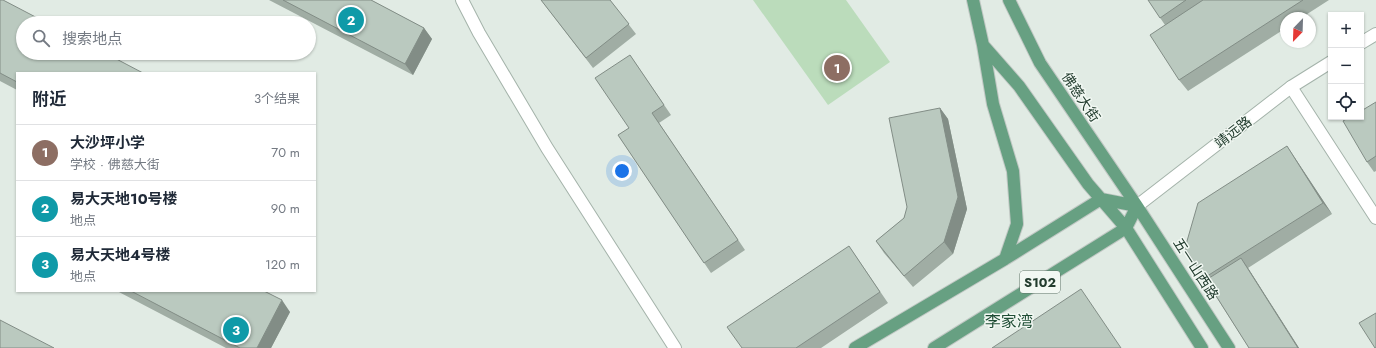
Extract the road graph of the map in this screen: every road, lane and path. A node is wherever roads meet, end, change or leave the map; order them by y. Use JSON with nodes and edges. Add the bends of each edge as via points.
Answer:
{"nodes":[{"id":1,"x":462,"y":0,"type":"edge"},
{"id":2,"x":973,"y":0,"type":"edge"},
{"id":3,"x":1009,"y":0,"type":"edge"},
{"id":4,"x":1376,"y":34,"type":"edge"},
{"id":5,"x":1364,"y":41,"type":"edge"},
{"id":6,"x":983,"y":45,"type":"junction"},
{"id":7,"x":1328,"y":64,"type":"edge"},
{"id":8,"x":1291,"y":87,"type":"junction"},
{"id":9,"x":1101,"y":199,"type":"junction"},
{"id":10,"x":1137,"y":206,"type":"junction"},
{"id":11,"x":1376,"y":218,"type":"edge"},
{"id":12,"x":1126,"y":228,"type":"junction"},
{"id":13,"x":1005,"y":259,"type":"junction"},
{"id":14,"x":675,"y":348,"type":"edge"},
{"id":15,"x":855,"y":348,"type":"edge"},
{"id":16,"x":934,"y":348,"type":"edge"},
{"id":17,"x":1202,"y":348,"type":"edge"},
{"id":18,"x":1229,"y":348,"type":"edge"}],
"edges":[{"from":1,"to":14,"type":"street","via":[[547,148]]},
{"from":2,"to":6,"type":"main road","number":"S102"},
{"from":3,"to":10,"type":"main road","name":"佛慈大街","via":[[1040,63]]},
{"from":4,"to":5,"type":"street"},
{"from":6,"to":9,"type":"main road","via":[[1019,86]]},
{"from":6,"to":13,"type":"main road","number":"S102","via":[[993,104],[1013,171],[1016,224]]},
{"from":7,"to":8,"type":"street","name":"靖远路"},
{"from":8,"to":10,"type":"street","name":"靖远路"},
{"from":8,"to":11,"type":"street"},
{"from":9,"to":10,"type":"main road"},
{"from":9,"to":12,"type":"main road"},
{"from":9,"to":13,"type":"main road"},
{"from":10,"to":12,"type":"main road"},
{"from":10,"to":18,"type":"main road","name":"五一山西路"},
{"from":12,"to":16,"type":"main road","number":"S102"},
{"from":12,"to":17,"type":"main road"},
{"from":13,"to":15,"type":"main road","number":"S102"}]}
